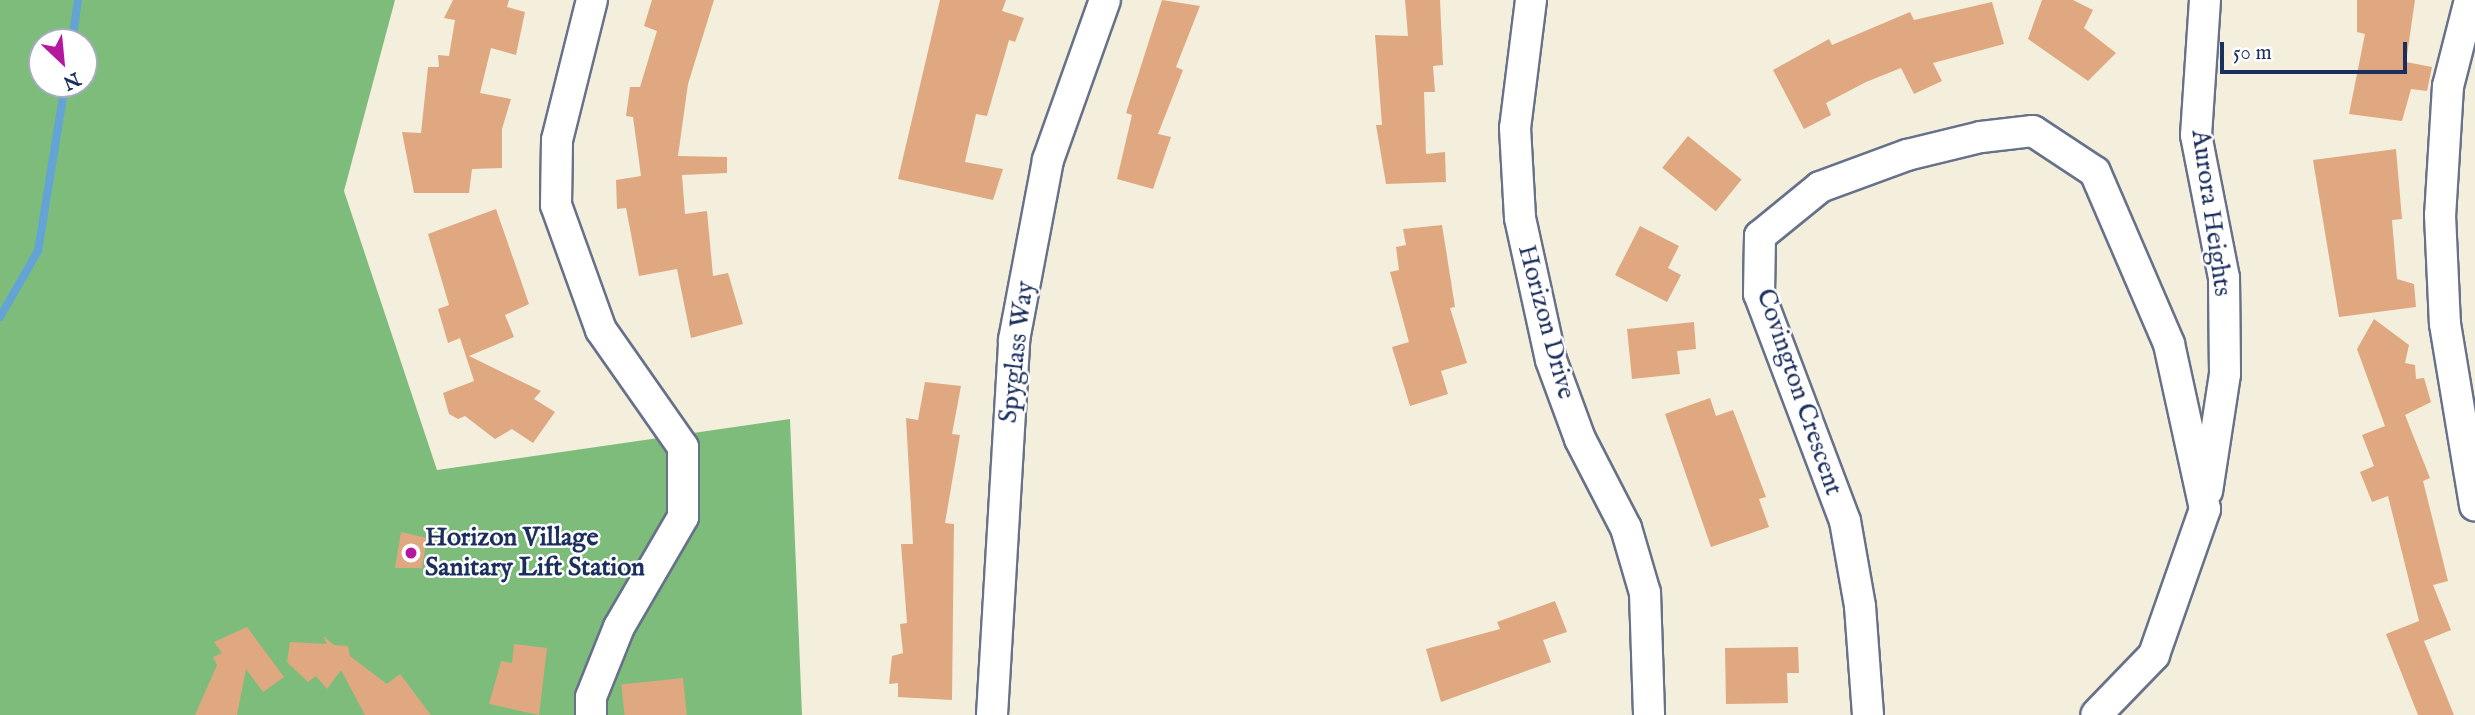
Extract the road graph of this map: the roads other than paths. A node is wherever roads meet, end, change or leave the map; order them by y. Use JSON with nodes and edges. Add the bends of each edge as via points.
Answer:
{"nodes":[{"id":1,"x":592,"y":0,"type":"edge"},
{"id":2,"x":1105,"y":0,"type":"edge"},
{"id":3,"x":1531,"y":0,"type":"edge"},
{"id":4,"x":2204,"y":0,"type":"edge"},
{"id":5,"x":2470,"y":0,"type":"edge"},
{"id":6,"x":2475,"y":506,"type":"edge"},
{"id":7,"x":2205,"y":509,"type":"junction"},
{"id":8,"x":592,"y":715,"type":"edge"},
{"id":9,"x":992,"y":715,"type":"edge"},
{"id":10,"x":1649,"y":715,"type":"edge"},
{"id":11,"x":1868,"y":715,"type":"edge"},
{"id":12,"x":2096,"y":715,"type":"edge"}],
"edges":[{"from":1,"to":8,"type":"street","via":[[557,140],[556,205],[601,330],[683,447],[683,517],[619,626],[591,697]]},
{"from":2,"to":9,"type":"street","name":"Spyglass Way","via":[[1048,160],[1014,340]]},
{"from":3,"to":10,"type":"street","name":"Horizon Drive","via":[[1515,128],[1520,218],[1551,360],[1580,439],[1626,528],[1645,593]]},
{"from":4,"to":7,"type":"street","name":"Aurora Heights","via":[[2196,135],[2224,278],[2225,374]]},
{"from":5,"to":6,"type":"street","via":[[2448,86],[2440,215],[2445,324]]},
{"from":7,"to":11,"type":"street","name":"Covington Crescent","via":[[2169,344],[2095,172],[2033,131],[1982,137],[1906,155],[1820,187],[1760,236],[1759,294],[1845,521],[1860,606]]},
{"from":7,"to":12,"type":"street","via":[[2154,655]]}]}
